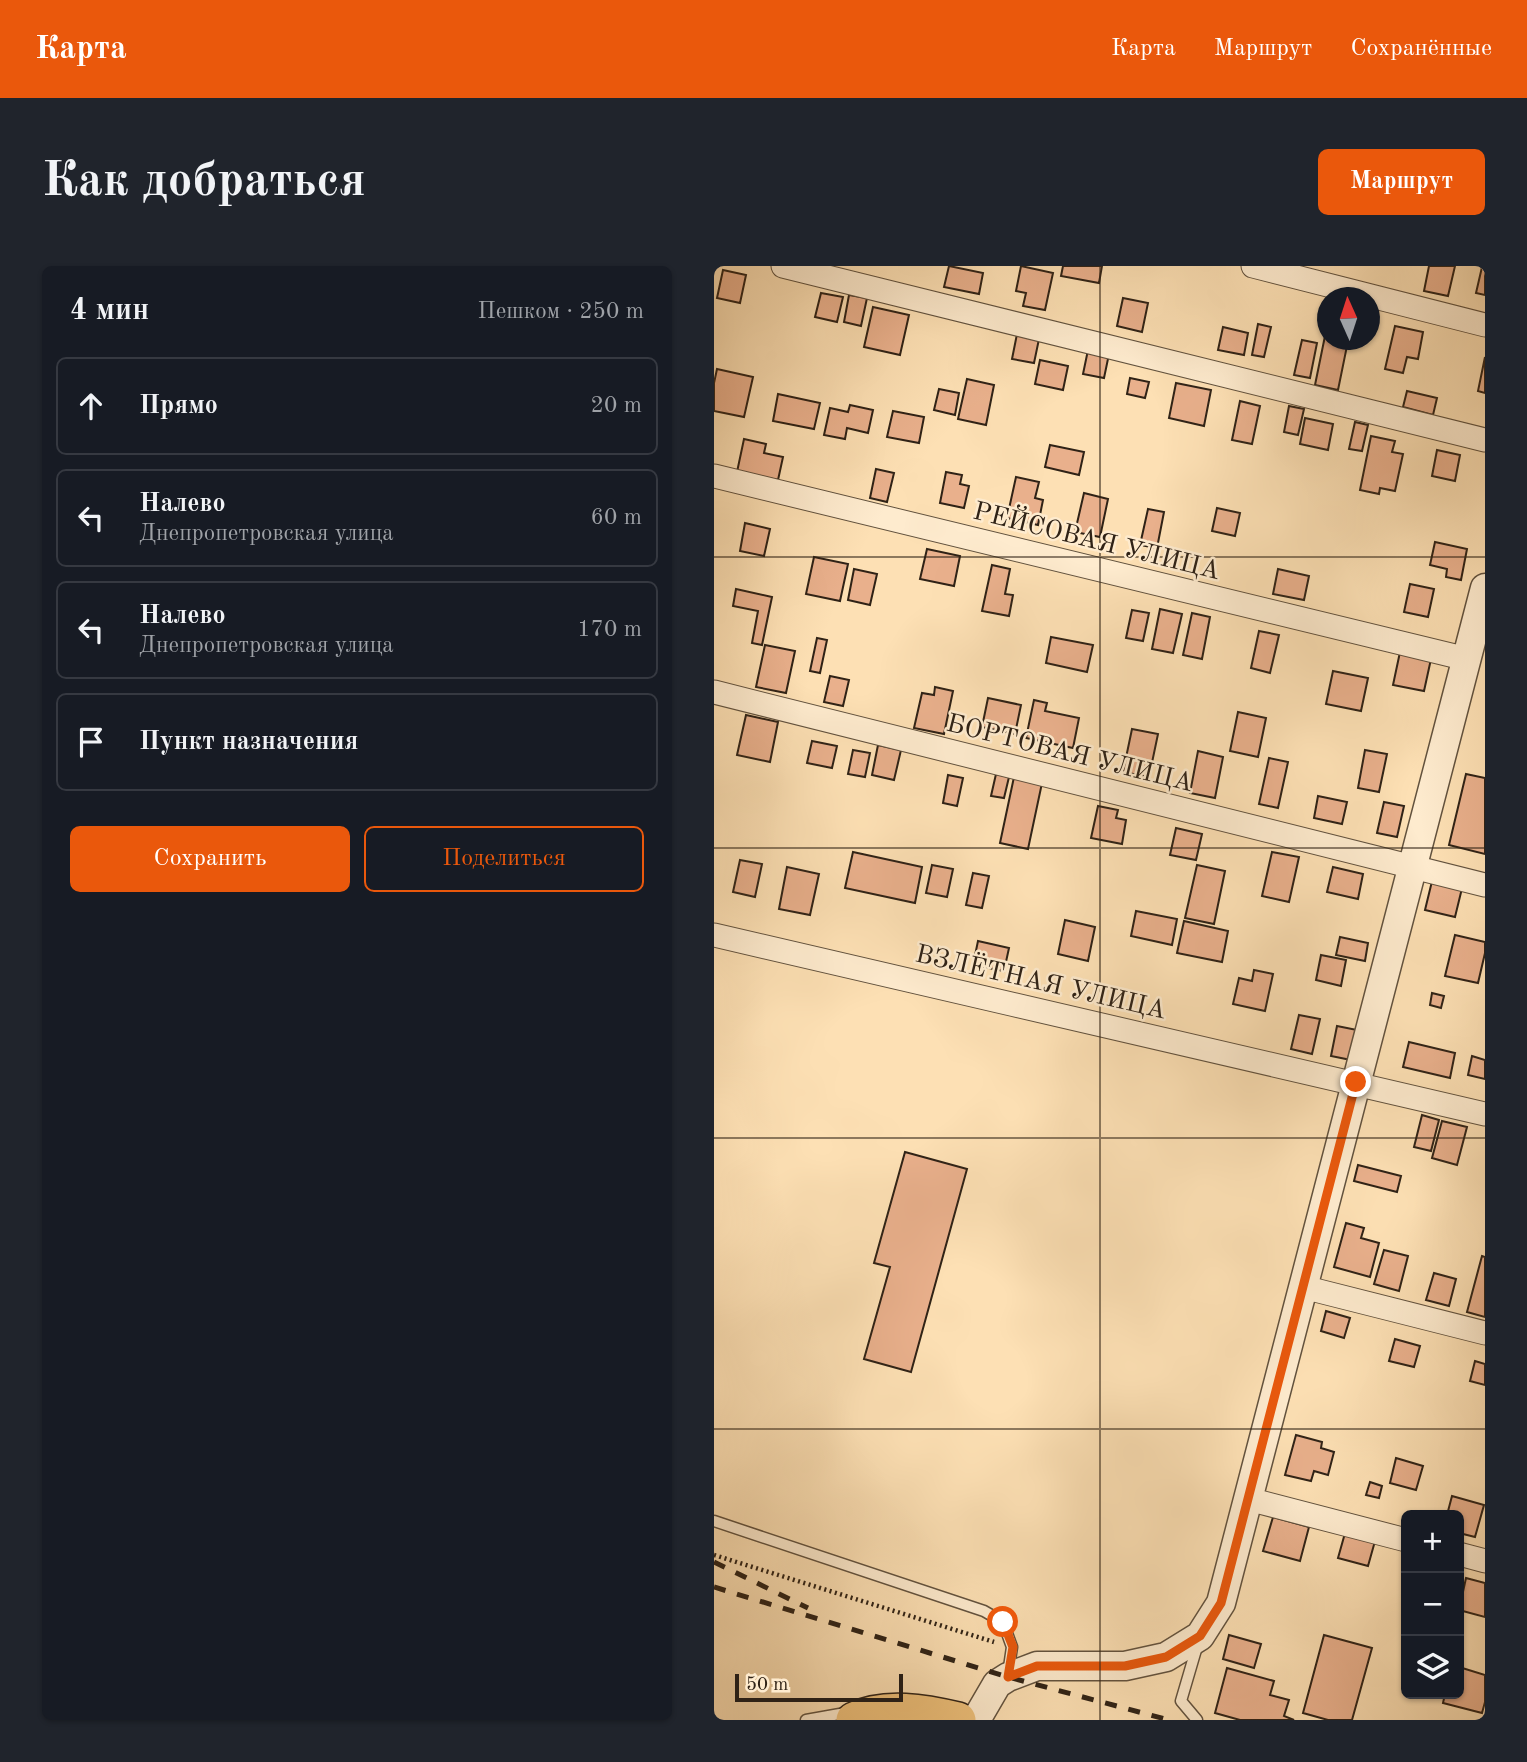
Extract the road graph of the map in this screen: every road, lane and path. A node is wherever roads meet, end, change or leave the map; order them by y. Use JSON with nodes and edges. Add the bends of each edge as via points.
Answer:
{"nodes":[{"id":1,"x":783,"y":266,"type":"edge"},
{"id":2,"x":1254,"y":266,"type":"edge"},
{"id":3,"x":1485,"y":325,"type":"edge"},
{"id":4,"x":1485,"y":440,"type":"edge"},
{"id":5,"x":714,"y":476,"type":"edge"},
{"id":6,"x":1485,"y":588,"type":"edge"},
{"id":7,"x":1474,"y":654,"type":"edge"},
{"id":8,"x":714,"y":692,"type":"edge"},
{"id":9,"x":1413,"y":866,"type":"junction"},
{"id":10,"x":1485,"y":885,"type":"edge"},
{"id":11,"x":714,"y":935,"type":"edge"},
{"id":12,"x":1356,"y":1082,"type":"junction"},
{"id":13,"x":1485,"y":1114,"type":"edge"},
{"id":14,"x":1303,"y":1287,"type":"junction"},
{"id":15,"x":1485,"y":1333,"type":"edge"},
{"id":16,"x":1248,"y":1499,"type":"junction"},
{"id":17,"x":714,"y":1521,"type":"edge"},
{"id":18,"x":1401,"y":1539,"type":"edge"},
{"id":19,"x":714,"y":1555,"type":"edge"},
{"id":20,"x":1464,"y":1555,"type":"edge"},
{"id":21,"x":1485,"y":1561,"type":"edge"},
{"id":22,"x":1200,"y":1636,"type":"junction"},
{"id":23,"x":1013,"y":1647,"type":"junction"},
{"id":24,"x":1008,"y":1677,"type":"junction"},
{"id":25,"x":864,"y":1716,"type":"edge"},
{"id":26,"x":806,"y":1720,"type":"edge"},
{"id":27,"x":958,"y":1720,"type":"edge"},
{"id":28,"x":976,"y":1720,"type":"edge"},
{"id":29,"x":1197,"y":1720,"type":"edge"}],
"edges":[{"from":1,"to":4,"type":"street"},
{"from":2,"to":3,"type":"street"},
{"from":5,"to":7,"type":"street","name":"РЕЙСОВАЯ УЛИЦА"},
{"from":6,"to":7,"type":"street"},
{"from":7,"to":9,"type":"street"},
{"from":8,"to":9,"type":"street","name":"БОРТОВАЯ УЛИЦА"},
{"from":9,"to":10,"type":"street","name":"БОРТОВАЯ УЛИЦА"},
{"from":9,"to":12,"type":"street"},
{"from":11,"to":12,"type":"street","name":"ВЗЛЁТНАЯ УЛИЦА"},
{"from":12,"to":13,"type":"street","name":"ВЗЛЁТНАЯ УЛИЦА"},
{"from":12,"to":14,"type":"street"},
{"from":14,"to":15,"type":"street"},
{"from":14,"to":16,"type":"street"},
{"from":16,"to":18,"type":"street"},
{"from":16,"to":22,"type":"street","via":[[1221,1603]]},
{"from":17,"to":23,"type":"lane","via":[[984,1611],[1003,1622]]},
{"from":19,"to":23,"type":"path"},
{"from":20,"to":21,"type":"street"},
{"from":22,"to":24,"type":"street","via":[[1166,1657],[1125,1666],[1037,1666]]},
{"from":22,"to":29,"type":"lane","via":[[1181,1701]]},
{"from":23,"to":24,"type":"lane"},
{"from":24,"to":28,"type":"street","via":[[997,1684]]},
{"from":25,"to":26,"type":"lane","via":[[860,1711]]},
{"from":25,"to":27,"type":"main road","via":[[924,1712]]}]}
